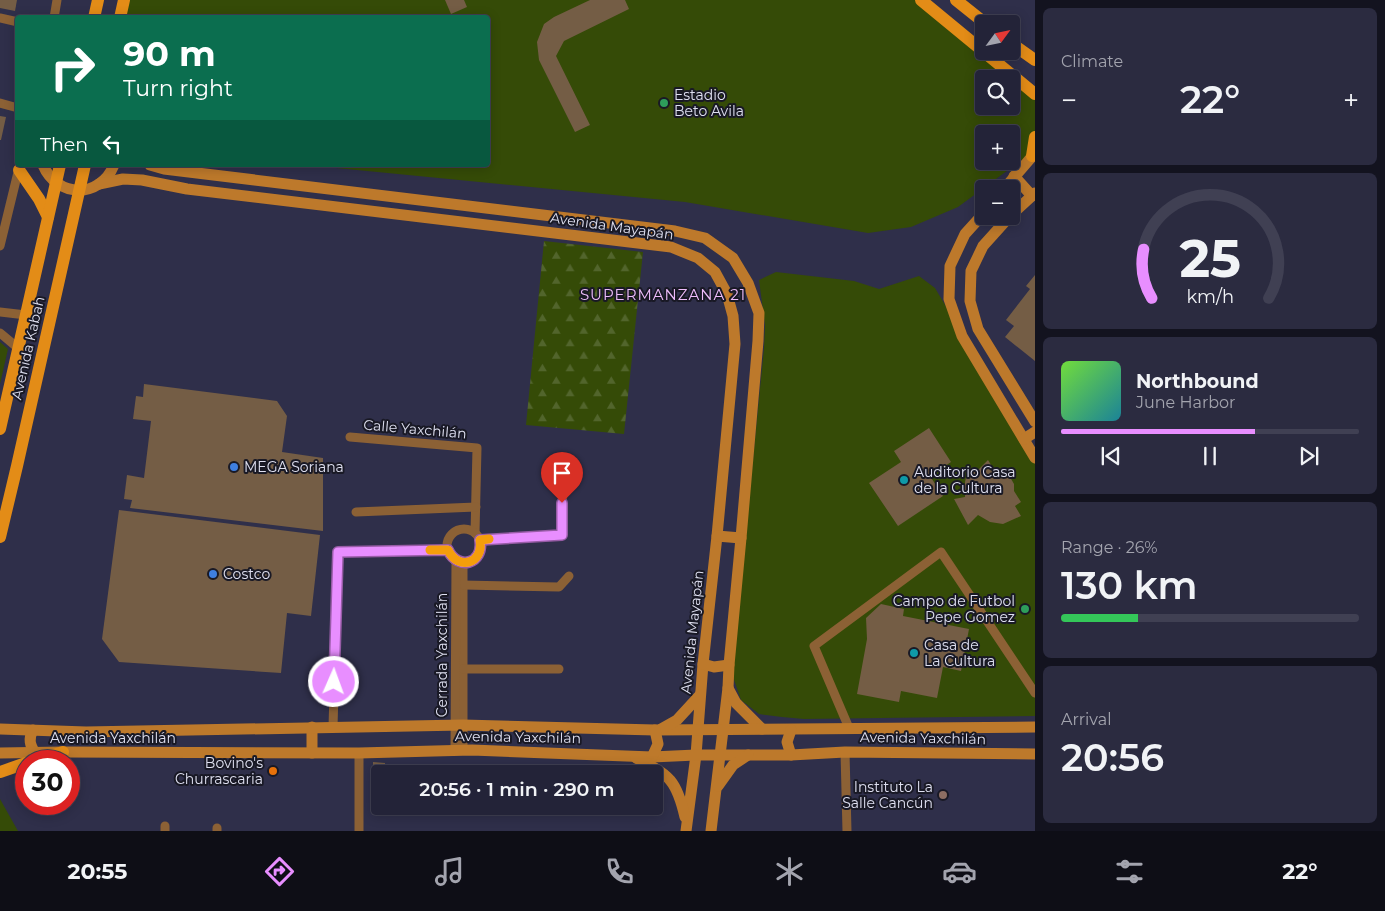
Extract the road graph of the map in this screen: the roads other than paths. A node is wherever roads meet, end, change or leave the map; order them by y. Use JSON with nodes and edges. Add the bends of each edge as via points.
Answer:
{"nodes":[{"id":1,"x":57,"y":0,"type":"edge"},
{"id":2,"x":98,"y":0,"type":"edge"},
{"id":3,"x":124,"y":0,"type":"edge"},
{"id":4,"x":921,"y":0,"type":"edge"},
{"id":5,"x":958,"y":1,"type":"edge"},
{"id":6,"x":54,"y":15,"type":"edge"},
{"id":7,"x":95,"y":15,"type":"edge"},
{"id":8,"x":121,"y":15,"type":"edge"},
{"id":9,"x":976,"y":15,"type":"edge"},
{"id":10,"x":0,"y":18,"type":"edge"},
{"id":11,"x":15,"y":21,"type":"edge"},
{"id":12,"x":1020,"y":49,"type":"edge"},
{"id":13,"x":1035,"y":60,"type":"edge"},
{"id":14,"x":1035,"y":94,"type":"edge"},
{"id":15,"x":0,"y":103,"type":"edge"},
{"id":16,"x":15,"y":107,"type":"edge"},
{"id":17,"x":1035,"y":137,"type":"edge"},
{"id":18,"x":1033,"y":154,"type":"edge"},
{"id":19,"x":19,"y":167,"type":"edge"},
{"id":20,"x":44,"y":167,"type":"edge"},
{"id":21,"x":60,"y":167,"type":"edge"},
{"id":22,"x":85,"y":167,"type":"edge"},
{"id":23,"x":113,"y":167,"type":"edge"},
{"id":24,"x":144,"y":167,"type":"edge"},
{"id":25,"x":157,"y":167,"type":"edge"},
{"id":26,"x":1014,"y":176,"type":"junction"},
{"id":27,"x":142,"y":180,"type":"junction"},
{"id":28,"x":1011,"y":180,"type":"edge"},
{"id":29,"x":56,"y":182,"type":"junction"},
{"id":30,"x":99,"y":184,"type":"junction"},
{"id":31,"x":79,"y":190,"type":"junction"},
{"id":32,"x":1034,"y":194,"type":"edge"},
{"id":33,"x":416,"y":199,"type":"junction"},
{"id":34,"x":1020,"y":207,"type":"edge"},
{"id":35,"x":414,"y":216,"type":"junction"},
{"id":36,"x":48,"y":217,"type":"junction"},
{"id":37,"x":975,"y":223,"type":"edge"},
{"id":38,"x":1002,"y":225,"type":"edge"},
{"id":39,"x":0,"y":246,"type":"edge"},
{"id":40,"x":0,"y":312,"type":"edge"},
{"id":41,"x":26,"y":315,"type":"junction"},
{"id":42,"x":0,"y":333,"type":"edge"},
{"id":43,"x":18,"y":348,"type":"junction"},
{"id":44,"x":1035,"y":422,"type":"edge"},
{"id":45,"x":0,"y":429,"type":"edge"},
{"id":46,"x":1035,"y":432,"type":"edge"},
{"id":47,"x":350,"y":437,"type":"dead end"},
{"id":48,"x":1024,"y":439,"type":"junction"},
{"id":49,"x":1035,"y":458,"type":"edge"},
{"id":50,"x":563,"y":471,"type":"dead end"},
{"id":51,"x":476,"y":507,"type":"junction"},
{"id":52,"x":356,"y":512,"type":"dead end"},
{"id":53,"x":478,"y":536,"type":"junction"},
{"id":54,"x":717,"y":536,"type":"junction"},
{"id":55,"x":0,"y":537,"type":"edge"},
{"id":56,"x":741,"y":538,"type":"junction"},
{"id":57,"x":448,"y":550,"type":"junction"},
{"id":58,"x":459,"y":561,"type":"junction"},
{"id":59,"x":569,"y":576,"type":"dead end"},
{"id":60,"x":463,"y":585,"type":"junction"},
{"id":61,"x":703,"y":664,"type":"junction"},
{"id":62,"x":728,"y":665,"type":"junction"},
{"id":63,"x":463,"y":669,"type":"junction"},
{"id":64,"x":559,"y":669,"type":"dead end"},
{"id":65,"x":728,"y":688,"type":"junction"},
{"id":66,"x":1035,"y":693,"type":"edge"},
{"id":67,"x":700,"y":694,"type":"junction"},
{"id":68,"x":459,"y":725,"type":"junction"},
{"id":69,"x":1035,"y":726,"type":"edge"},
{"id":70,"x":312,"y":727,"type":"junction"},
{"id":71,"x":333,"y":727,"type":"junction"},
{"id":72,"x":849,"y":728,"type":"junction"},
{"id":73,"x":0,"y":729,"type":"edge"},
{"id":74,"x":697,"y":729,"type":"junction"},
{"id":75,"x":762,"y":729,"type":"junction"},
{"id":76,"x":33,"y":730,"type":"junction"},
{"id":77,"x":657,"y":730,"type":"junction"},
{"id":78,"x":722,"y":730,"type":"junction"},
{"id":79,"x":791,"y":730,"type":"junction"},
{"id":80,"x":31,"y":750,"type":"edge"},
{"id":81,"x":459,"y":750,"type":"junction"},
{"id":82,"x":80,"y":752,"type":"edge"},
{"id":83,"x":846,"y":752,"type":"junction"},
{"id":84,"x":312,"y":753,"type":"junction"},
{"id":85,"x":359,"y":753,"type":"junction"},
{"id":86,"x":0,"y":754,"type":"edge"},
{"id":87,"x":720,"y":754,"type":"junction"},
{"id":88,"x":1035,"y":754,"type":"edge"},
{"id":89,"x":15,"y":755,"type":"edge"},
{"id":90,"x":696,"y":755,"type":"junction"},
{"id":91,"x":748,"y":755,"type":"junction"},
{"id":92,"x":791,"y":755,"type":"junction"},
{"id":93,"x":630,"y":756,"type":"junction"},
{"id":94,"x":652,"y":757,"type":"junction"},
{"id":95,"x":15,"y":767,"type":"edge"},
{"id":96,"x":0,"y":772,"type":"edge"},
{"id":97,"x":716,"y":790,"type":"junction"},
{"id":98,"x":686,"y":827,"type":"edge"},
{"id":99,"x":359,"y":831,"type":"edge"},
{"id":100,"x":711,"y":831,"type":"edge"},
{"id":101,"x":847,"y":831,"type":"edge"}],
"edges":[{"from":1,"to":6,"type":"street"},
{"from":2,"to":7,"type":"main road"},
{"from":3,"to":8,"type":"main road"},
{"from":4,"to":14,"type":"main road"},
{"from":5,"to":9,"type":"main road"},
{"from":10,"to":11,"type":"street"},
{"from":12,"to":13,"type":"main road"},
{"from":15,"to":16,"type":"street"},
{"from":17,"to":18,"type":"main road"},
{"from":18,"to":26,"type":"street"},
{"from":19,"to":36,"type":"main road"},
{"from":19,"to":39,"type":"street"},
{"from":20,"to":29,"type":"street"},
{"from":21,"to":29,"type":"main road","name":"Avenida Kabah"},
{"from":22,"to":31,"type":"main road","name":"Avenida Kabah"},
{"from":23,"to":30,"type":"street"},
{"from":24,"to":27,"type":"street"},
{"from":25,"to":33,"type":"street","name":"Avenida Mayapán"},
{"from":26,"to":28,"type":"street"},
{"from":26,"to":32,"type":"street"},
{"from":27,"to":30,"type":"street","name":"Avenida Mayapán","via":[[123,179]]},
{"from":27,"to":35,"type":"street","name":"Avenida Mayapán","via":[[187,189]]},
{"from":29,"to":31,"type":"street"},
{"from":29,"to":36,"type":"main road","name":"Avenida Kabah"},
{"from":30,"to":31,"type":"street","name":"Avenida Mayapán"},
{"from":31,"to":55,"type":"main road","name":"Avenida Kabah"},
{"from":32,"to":34,"type":"street"},
{"from":33,"to":35,"type":"street"},
{"from":33,"to":56,"type":"street","name":"Avenida Mayapán","via":[[676,231],[705,238],[733,258],[748,283],[758,313]]},
{"from":35,"to":54,"type":"street","name":"Avenida Mayapán","via":[[671,247],[698,258],[715,272],[734,316],[735,344]]},
{"from":36,"to":41,"type":"main road","name":"Avenida Kabah"},
{"from":37,"to":48,"type":"street","via":[[965,234],[950,266],[949,299],[962,336]]},
{"from":38,"to":44,"type":"street","via":[[983,246],[971,271],[970,301],[978,329]]},
{"from":40,"to":41,"type":"street"},
{"from":41,"to":43,"type":"main road","name":"Avenida Kabah"},
{"from":42,"to":43,"type":"street"},
{"from":43,"to":45,"type":"main road","name":"Avenida Kabah"},
{"from":46,"to":48,"type":"street"},
{"from":47,"to":51,"type":"street","name":"Calle Yaxchilán","via":[[477,448]]},
{"from":48,"to":49,"type":"street"},
{"from":50,"to":53,"type":"street","via":[[562,535]]},
{"from":51,"to":52,"type":"street"},
{"from":51,"to":53,"type":"street"},
{"from":53,"to":57,"type":"street","via":[[467,529],[459,529],[448,541]]},
{"from":53,"to":58,"type":"street","via":[[480,553],[469,562]]},
{"from":54,"to":56,"type":"street"},
{"from":54,"to":61,"type":"street","name":"Avenida Mayapán"},
{"from":56,"to":62,"type":"street","name":"Avenida Mayapán"},
{"from":57,"to":58,"type":"street"},
{"from":57,"to":71,"type":"street","via":[[338,552]]},
{"from":58,"to":60,"type":"street","name":"Cerrada Yaxchilán"},
{"from":58,"to":68,"type":"street","name":"Cerrada Yaxchilán"},
{"from":59,"to":60,"type":"street","via":[[559,587]]},
{"from":60,"to":63,"type":"street","name":"Cerrada Yaxchilán"},
{"from":61,"to":62,"type":"street","via":[[714,667]]},
{"from":61,"to":67,"type":"street","name":"Avenida Mayapán"},
{"from":62,"to":65,"type":"street","name":"Avenida Mayapán"},
{"from":63,"to":64,"type":"street"},
{"from":63,"to":68,"type":"street","name":"Cerrada Yaxchilán"},
{"from":65,"to":75,"type":"street","via":[[736,703]]},
{"from":65,"to":78,"type":"street","name":"Avenida Mayapán"},
{"from":66,"to":72,"type":"street","via":[[941,552],[814,646]]},
{"from":67,"to":74,"type":"street","name":"Avenida Mayapán"},
{"from":67,"to":77,"type":"street","via":[[677,720]]},
{"from":68,"to":71,"type":"street","name":"Avenida Yaxchilán"},
{"from":68,"to":77,"type":"street","name":"Avenida Yaxchilán"},
{"from":68,"to":81,"type":"street","name":"Cerrada Yaxchilán"},
{"from":69,"to":72,"type":"street","name":"Avenida Yaxchilán"},
{"from":70,"to":71,"type":"street","name":"Avenida Yaxchilán"},
{"from":70,"to":76,"type":"street","name":"Avenida Yaxchilán","via":[[86,732]]},
{"from":70,"to":84,"type":"street"},
{"from":72,"to":79,"type":"street","name":"Avenida Yaxchilán"},
{"from":73,"to":76,"type":"street","name":"Avenida Yaxchilán"},
{"from":74,"to":77,"type":"street","name":"Avenida Yaxchilán"},
{"from":74,"to":78,"type":"street","name":"Avenida Yaxchilán"},
{"from":74,"to":90,"type":"street","name":"Avenida Mayapán"},
{"from":75,"to":78,"type":"street","name":"Avenida Yaxchilán"},
{"from":75,"to":79,"type":"street","name":"Avenida Yaxchilán"},
{"from":76,"to":80,"type":"street","via":[[30,736]]},
{"from":77,"to":94,"type":"street","via":[[658,744]]},
{"from":78,"to":87,"type":"street","name":"Avenida Mayapán"},
{"from":79,"to":92,"type":"street","via":[[787,742]]},
{"from":81,"to":85,"type":"street","name":"Avenida Yaxchilán"},
{"from":81,"to":93,"type":"street","name":"Avenida Yaxchilán"},
{"from":82,"to":84,"type":"street","name":"Avenida Yaxchilán"},
{"from":83,"to":88,"type":"street","name":"Avenida Yaxchilán"},
{"from":83,"to":92,"type":"street","name":"Avenida Yaxchilán"},
{"from":83,"to":101,"type":"street"},
{"from":84,"to":85,"type":"street","name":"Avenida Yaxchilán"},
{"from":85,"to":99,"type":"street"},
{"from":86,"to":89,"type":"street","name":"Avenida Yaxchilán"},
{"from":87,"to":90,"type":"street","name":"Avenida Yaxchilán"},
{"from":87,"to":91,"type":"street","name":"Avenida Yaxchilán"},
{"from":87,"to":97,"type":"street","name":"Avenida Mayapán"},
{"from":90,"to":94,"type":"street","name":"Avenida Yaxchilán"},
{"from":90,"to":98,"type":"street","name":"Avenida Mayapán"},
{"from":91,"to":92,"type":"street","name":"Avenida Yaxchilán"},
{"from":91,"to":97,"type":"street","via":[[733,765]]},
{"from":93,"to":94,"type":"street","name":"Avenida Yaxchilán"},
{"from":93,"to":98,"type":"street","via":[[656,768],[670,779],[680,795]]},
{"from":95,"to":96,"type":"main road"},
{"from":97,"to":100,"type":"street","name":"Avenida Mayapán"}]}
